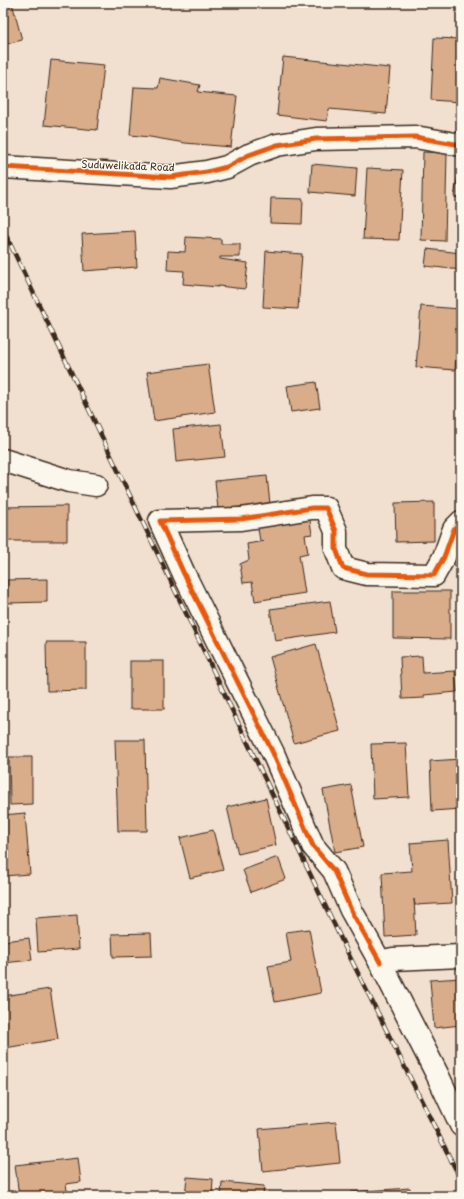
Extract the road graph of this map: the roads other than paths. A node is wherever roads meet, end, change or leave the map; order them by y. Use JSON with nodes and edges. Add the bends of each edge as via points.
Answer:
{"nodes":[{"id":1,"x":461,"y":145,"type":"edge"},
{"id":2,"x":3,"y":167,"type":"edge"},
{"id":3,"x":3,"y":460,"type":"edge"},
{"id":4,"x":96,"y":485,"type":"dead end"},
{"id":5,"x":461,"y":522,"type":"edge"},
{"id":6,"x":461,"y":956,"type":"edge"},
{"id":7,"x":380,"y":962,"type":"junction"},
{"id":8,"x":461,"y":1125,"type":"edge"}],
"edges":[{"from":1,"to":2,"type":"street","name":"Suduwelikada Road","via":[[415,137],[316,139],[276,145],[227,167],[170,177]]},
{"from":3,"to":4,"type":"street","via":[[69,481]]},
{"from":5,"to":7,"type":"street","via":[[454,529],[434,575],[408,575],[367,574],[343,568],[336,549],[336,531],[326,508],[241,519],[160,521],[273,753],[313,846],[334,871],[351,910]]},
{"from":6,"to":7,"type":"street","via":[[392,959]]},
{"from":7,"to":8,"type":"street"}]}
